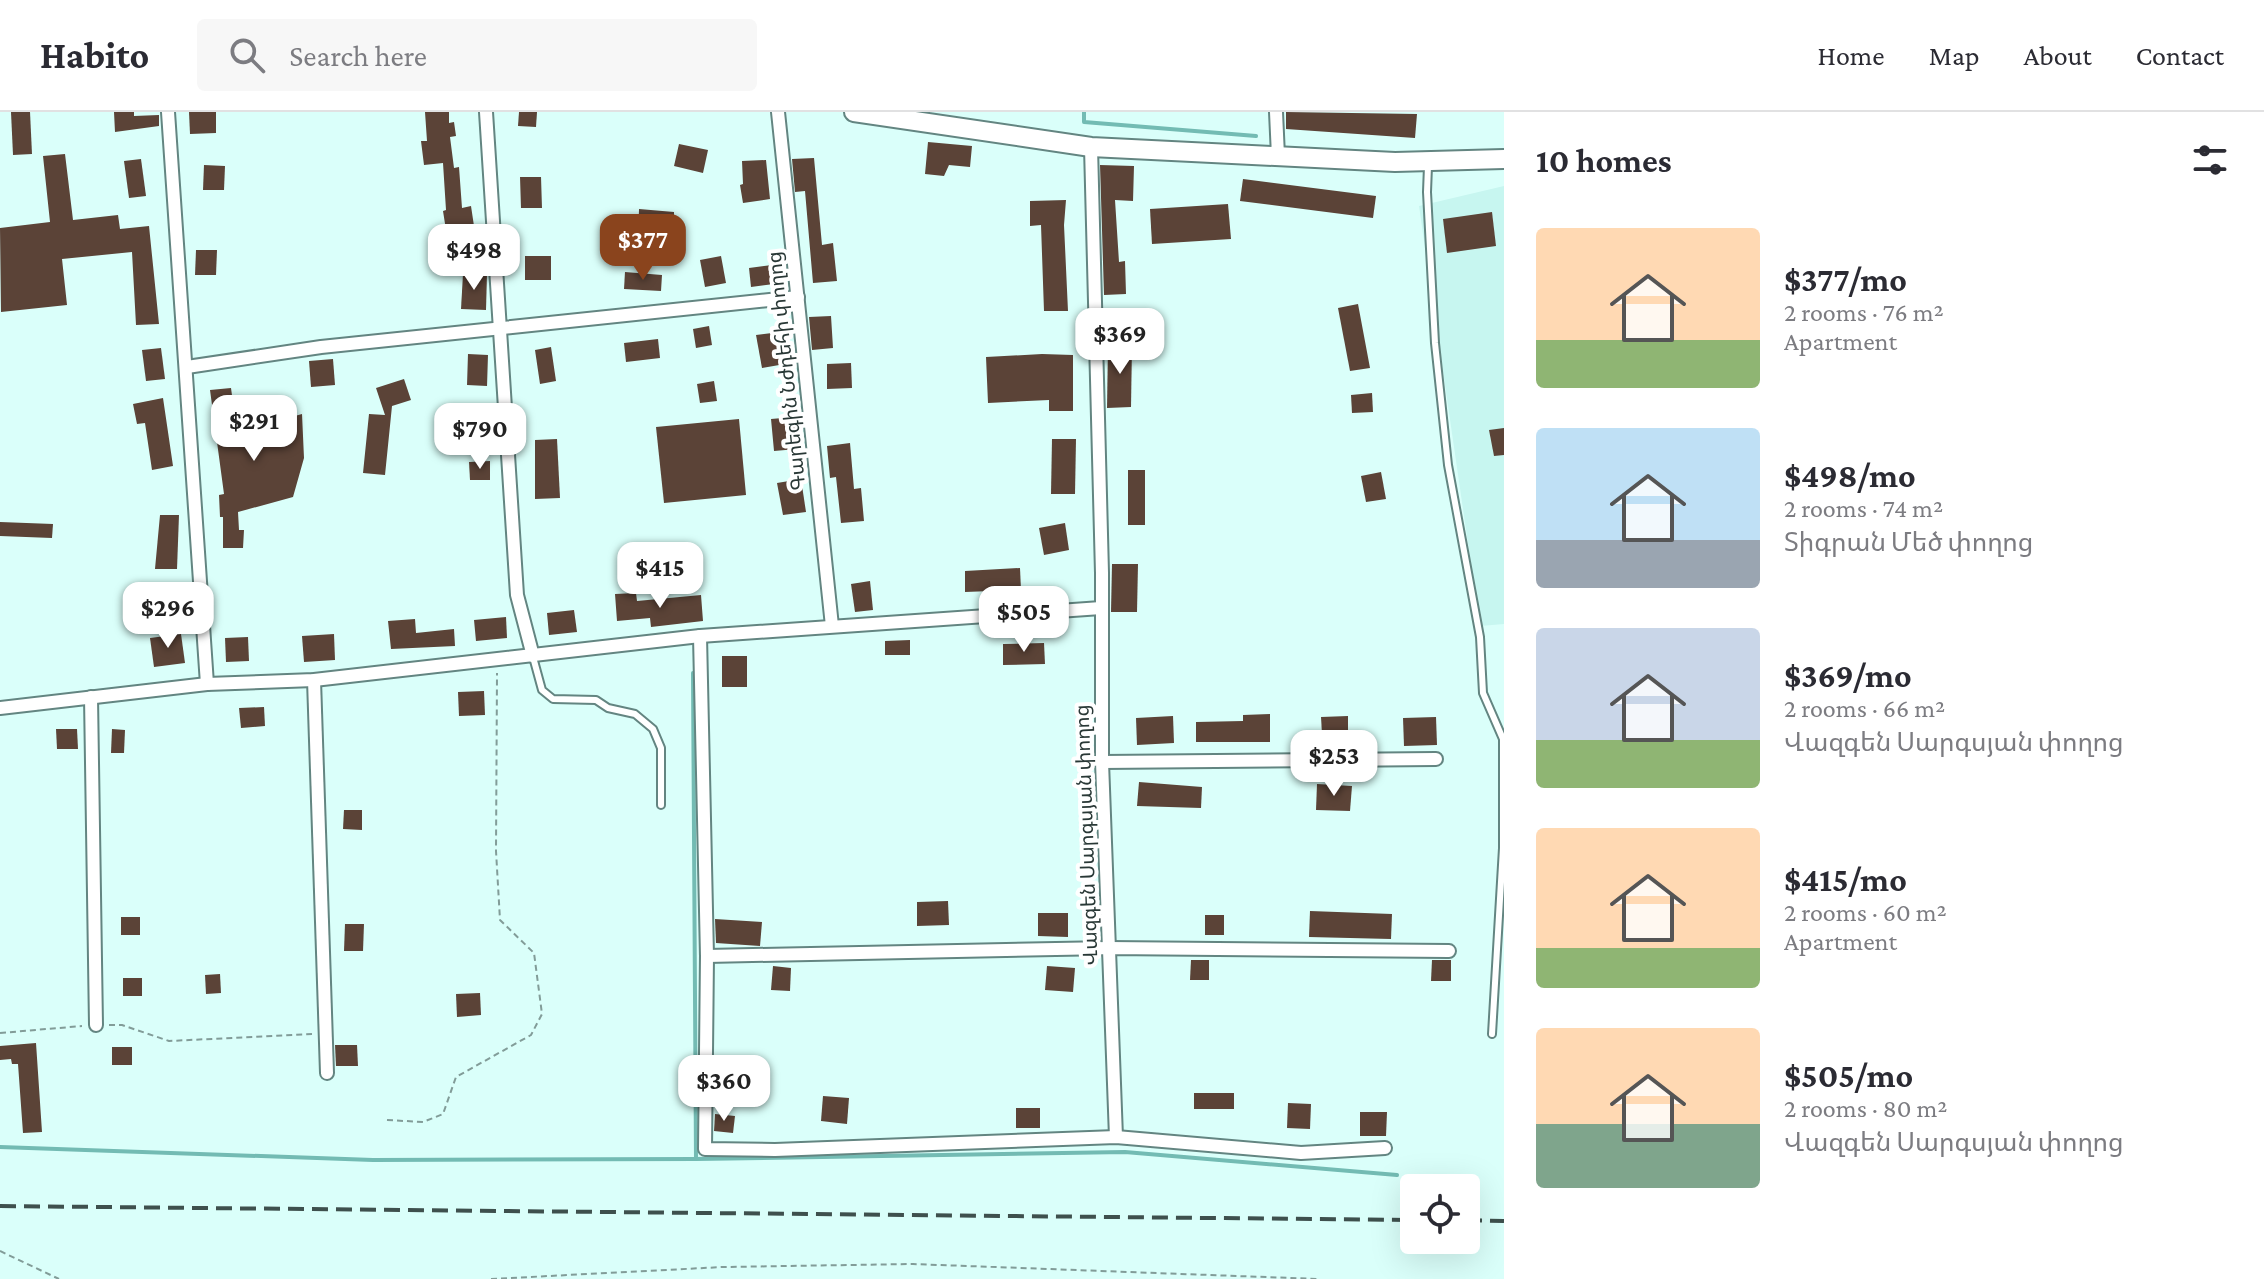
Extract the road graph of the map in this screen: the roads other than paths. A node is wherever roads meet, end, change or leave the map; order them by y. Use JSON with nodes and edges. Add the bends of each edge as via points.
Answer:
{"nodes":[{"id":1,"x":168,"y":112,"type":"edge"},
{"id":2,"x":486,"y":112,"type":"edge"},
{"id":3,"x":778,"y":112,"type":"edge"},
{"id":4,"x":854,"y":112,"type":"edge"},
{"id":5,"x":1276,"y":112,"type":"edge"},
{"id":6,"x":1091,"y":147,"type":"junction"},
{"id":7,"x":1278,"y":156,"type":"junction"},
{"id":8,"x":1504,"y":159,"type":"edge"},
{"id":9,"x":1429,"y":162,"type":"junction"},
{"id":10,"x":798,"y":297,"type":"junction"},
{"id":11,"x":498,"y":329,"type":"junction"},
{"id":12,"x":187,"y":367,"type":"junction"},
{"id":13,"x":1101,"y":608,"type":"junction"},
{"id":14,"x":832,"y":626,"type":"junction"},
{"id":15,"x":700,"y":636,"type":"junction"},
{"id":16,"x":533,"y":656,"type":"junction"},
{"id":17,"x":314,"y":680,"type":"junction"},
{"id":18,"x":207,"y":684,"type":"junction"},
{"id":19,"x":91,"y":697,"type":"junction"},
{"id":20,"x":0,"y":708,"type":"edge"},
{"id":21,"x":1504,"y":739,"type":"edge"},
{"id":22,"x":1436,"y":759,"type":"dead end"},
{"id":23,"x":1102,"y":762,"type":"junction"},
{"id":24,"x":661,"y":805,"type":"dead end"},
{"id":25,"x":1109,"y":948,"type":"junction"},
{"id":26,"x":1449,"y":951,"type":"dead end"},
{"id":27,"x":707,"y":956,"type":"junction"},
{"id":28,"x":96,"y":1025,"type":"road end"},
{"id":29,"x":1492,"y":1034,"type":"dead end"},
{"id":30,"x":327,"y":1073,"type":"dead end"},
{"id":31,"x":1116,"y":1137,"type":"junction"},
{"id":32,"x":1385,"y":1148,"type":"dead end"}],
"edges":[{"from":1,"to":12,"type":"street"},
{"from":2,"to":11,"type":"street"},
{"from":3,"to":10,"type":"street","name":"Գարեգին Նժդեհի փողոց"},
{"from":4,"to":6,"type":"main road"},
{"from":5,"to":7,"type":"street"},
{"from":6,"to":7,"type":"main road"},
{"from":6,"to":13,"type":"street","name":"Վազգեն Սարգսյան փողոց"},
{"from":7,"to":9,"type":"main road"},
{"from":8,"to":9,"type":"main road"},
{"from":9,"to":21,"type":"lane","via":[[1434,329],[1448,465],[1480,637],[1483,693]]},
{"from":10,"to":11,"type":"street"},
{"from":10,"to":14,"type":"street","name":"Գարեգին Նժդեհի փողոց"},
{"from":11,"to":12,"type":"street"},
{"from":11,"to":16,"type":"street","via":[[517,595]]},
{"from":12,"to":18,"type":"street"},
{"from":13,"to":14,"type":"street"},
{"from":13,"to":23,"type":"street","name":"Վազգեն Սարգսյան փողոց"},
{"from":14,"to":15,"type":"street"},
{"from":15,"to":16,"type":"street"},
{"from":15,"to":27,"type":"street"},
{"from":16,"to":17,"type":"street"},
{"from":16,"to":24,"type":"lane","via":[[542,690],[553,699],[596,700],[635,714],[653,729],[661,748]]},
{"from":17,"to":18,"type":"street"},
{"from":17,"to":30,"type":"street"},
{"from":18,"to":19,"type":"street"},
{"from":19,"to":20,"type":"street"},
{"from":19,"to":28,"type":"street"},
{"from":21,"to":29,"type":"lane"},
{"from":22,"to":23,"type":"street"},
{"from":23,"to":25,"type":"street","name":"Վազգեն Սարգսյան փողոց"},
{"from":25,"to":26,"type":"street"},
{"from":25,"to":27,"type":"street"},
{"from":25,"to":31,"type":"street","name":"Վազգեն Սարգսյան փողոց"},
{"from":27,"to":31,"type":"street","via":[[705,1149]]},
{"from":31,"to":32,"type":"street","via":[[1301,1153]]}]}
